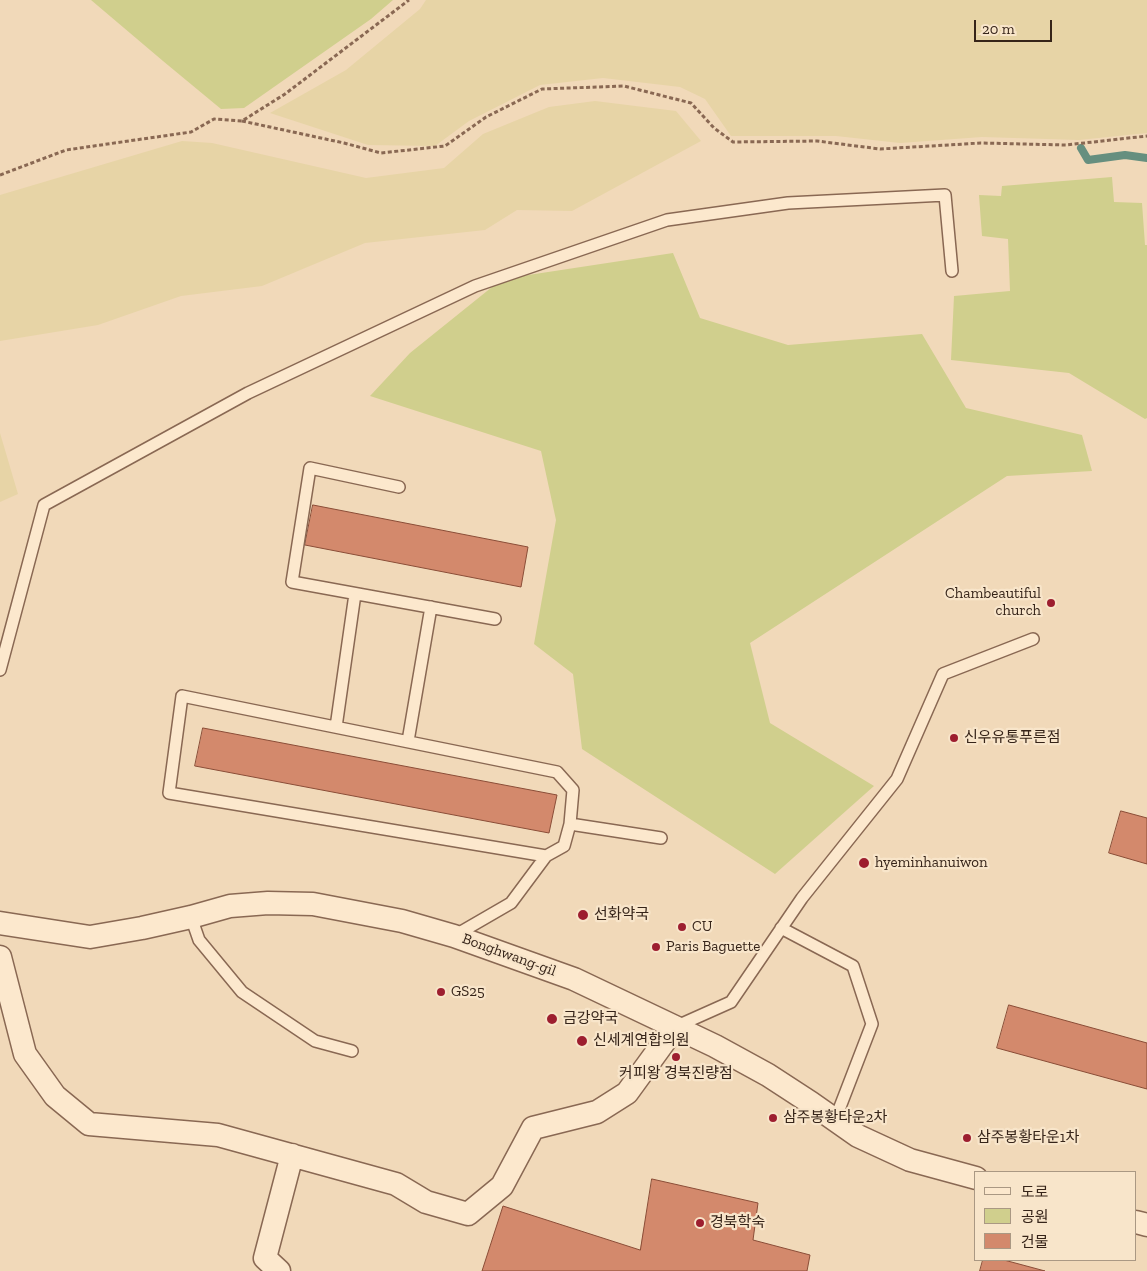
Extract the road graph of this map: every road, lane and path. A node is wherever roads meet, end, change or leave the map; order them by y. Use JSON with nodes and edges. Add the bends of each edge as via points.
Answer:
{"nodes":[{"id":1,"x":409,"y":0,"type":"edge"},
{"id":2,"x":242,"y":121,"type":"junction"},
{"id":3,"x":1147,"y":136,"type":"edge"},
{"id":4,"x":0,"y":175,"type":"edge"},
{"id":5,"x":952,"y":271,"type":"dead end"},
{"id":6,"x":399,"y":487,"type":"dead end"},
{"id":7,"x":355,"y":594,"type":"junction"},
{"id":8,"x":430,"y":607,"type":"junction"},
{"id":9,"x":495,"y":619,"type":"dead end"},
{"id":10,"x":1033,"y":639,"type":"dead end"},
{"id":11,"x":0,"y":670,"type":"edge"},
{"id":12,"x":336,"y":727,"type":"junction"},
{"id":13,"x":408,"y":741,"type":"junction"},
{"id":14,"x":570,"y":824,"type":"junction"},
{"id":15,"x":661,"y":838,"type":"dead end"},
{"id":16,"x":546,"y":856,"type":"junction"},
{"id":17,"x":191,"y":917,"type":"junction"},
{"id":18,"x":0,"y":923,"type":"edge"},
{"id":19,"x":781,"y":928,"type":"junction"},
{"id":20,"x":454,"y":936,"type":"junction"},
{"id":21,"x":0,"y":957,"type":"edge"},
{"id":22,"x":675,"y":1028,"type":"junction"},
{"id":23,"x":352,"y":1051,"type":"dead end"},
{"id":24,"x":835,"y":1120,"type":"junction"},
{"id":25,"x":292,"y":1155,"type":"junction"},
{"id":26,"x":974,"y":1177,"type":"edge"},
{"id":27,"x":279,"y":1271,"type":"edge"}],
"edges":[{"from":1,"to":2,"type":"path","via":[[285,94]]},
{"from":2,"to":3,"type":"path","via":[[381,153],[445,146],[486,117],[542,89],[624,86],[691,103],[714,128],[733,142],[817,141],[880,149],[981,143],[1066,145]]},
{"from":2,"to":4,"type":"path","via":[[214,119],[191,132],[66,150]]},
{"from":5,"to":11,"type":"lane","via":[[945,195],[788,202],[667,220],[475,286],[248,393],[44,505]]},
{"from":6,"to":7,"type":"lane","via":[[310,468],[292,582]]},
{"from":7,"to":8,"type":"lane"},
{"from":7,"to":12,"type":"lane"},
{"from":8,"to":9,"type":"lane"},
{"from":8,"to":13,"type":"lane"},
{"from":10,"to":19,"type":"lane","via":[[943,674],[897,779]]},
{"from":12,"to":13,"type":"lane"},
{"from":12,"to":16,"type":"lane","via":[[182,696],[169,793]]},
{"from":13,"to":14,"type":"lane","via":[[557,772],[573,790]]},
{"from":14,"to":15,"type":"lane"},
{"from":14,"to":16,"type":"lane","via":[[564,846]]},
{"from":16,"to":20,"type":"lane","via":[[511,903]]},
{"from":17,"to":18,"type":"street","name":"Bonghwang-gil","via":[[90,936]]},
{"from":17,"to":20,"type":"street","name":"Bonghwang-gil","via":[[230,906],[313,904],[402,921]]},
{"from":17,"to":23,"type":"lane","via":[[199,940],[242,992],[315,1041]]},
{"from":19,"to":22,"type":"lane","via":[[730,1002]]},
{"from":19,"to":24,"type":"lane","via":[[853,966],[872,1024]]},
{"from":20,"to":22,"type":"street","name":"Bonghwang-gil","via":[[574,979]]},
{"from":21,"to":25,"type":"street","via":[[25,1054],[55,1096],[89,1124],[218,1135]]},
{"from":22,"to":24,"type":"street","name":"Bonghwang-gil","via":[[768,1075]]},
{"from":22,"to":25,"type":"street","via":[[628,1093],[597,1112],[533,1128],[502,1186],[468,1214],[426,1202],[396,1184]]},
{"from":24,"to":26,"type":"street","name":"Bonghwang-gil","via":[[858,1136],[910,1160]]},
{"from":25,"to":27,"type":"street","via":[[266,1258]]}]}
